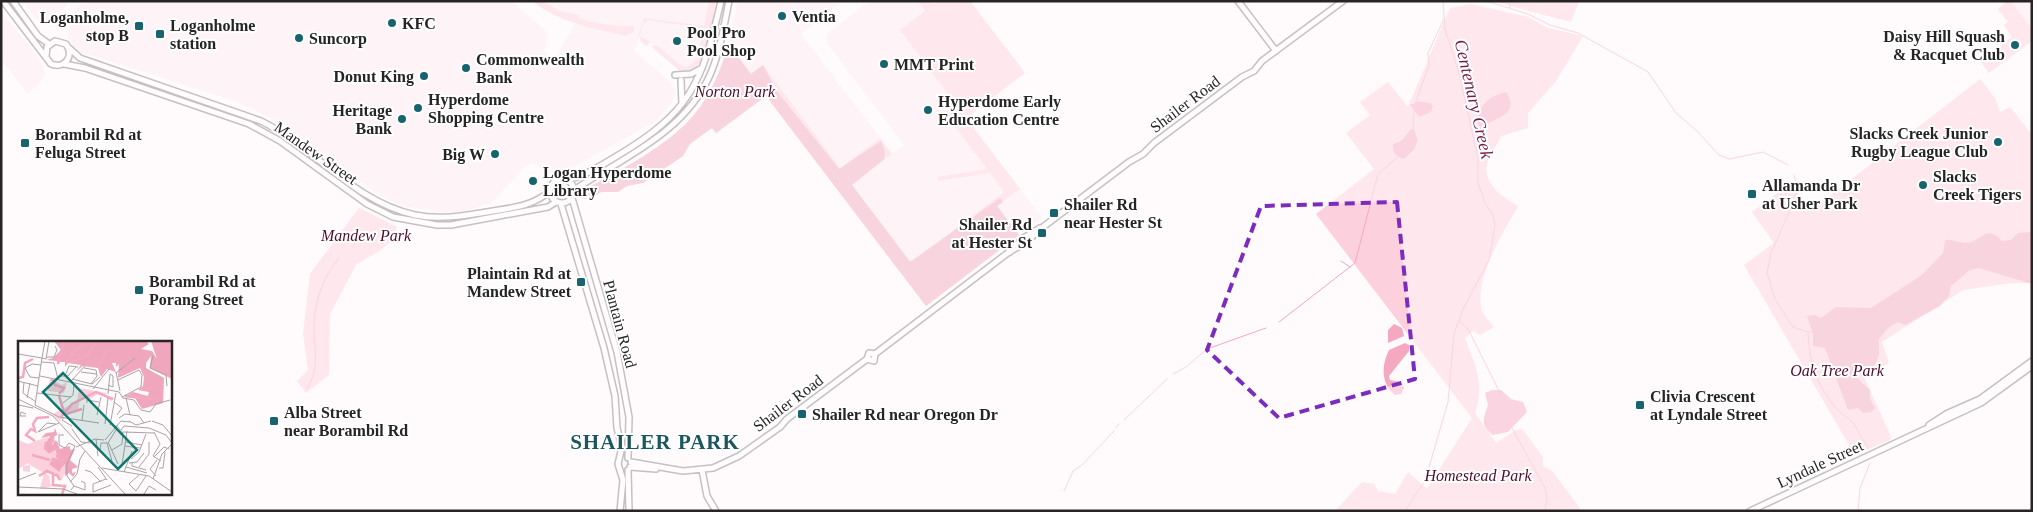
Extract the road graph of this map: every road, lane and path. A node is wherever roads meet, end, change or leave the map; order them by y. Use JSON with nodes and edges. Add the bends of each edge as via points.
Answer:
{"nodes":[{"id":1,"x":3,"y":1,"type":"edge"},
{"id":2,"x":13,"y":1,"type":"edge"},
{"id":3,"x":721,"y":1,"type":"edge"},
{"id":4,"x":729,"y":1,"type":"edge"},
{"id":5,"x":1238,"y":1,"type":"edge"},
{"id":6,"x":1343,"y":1,"type":"edge"},
{"id":7,"x":49,"y":44,"type":"junction"},
{"id":8,"x":69,"y":48,"type":"junction"},
{"id":9,"x":1276,"y":51,"type":"junction"},
{"id":10,"x":46,"y":56,"type":"junction"},
{"id":11,"x":64,"y":64,"type":"junction"},
{"id":12,"x":704,"y":67,"type":"junction"},
{"id":13,"x":675,"y":75,"type":"dead end"},
{"id":14,"x":681,"y":80,"type":"dead end"},
{"id":15,"x":682,"y":104,"type":"junction"},
{"id":16,"x":565,"y":180,"type":"junction"},
{"id":17,"x":574,"y":190,"type":"junction"},
{"id":18,"x":550,"y":191,"type":"junction"},
{"id":19,"x":572,"y":198,"type":"junction"},
{"id":20,"x":558,"y":203,"type":"junction"},
{"id":21,"x":2032,"y":361,"type":"edge"},
{"id":22,"x":2032,"y":366,"type":"edge"},
{"id":23,"x":2010,"y":379,"type":"junction"},
{"id":24,"x":620,"y":460,"type":"junction"},
{"id":25,"x":629,"y":464,"type":"junction"},
{"id":26,"x":620,"y":468,"type":"junction"},
{"id":27,"x":702,"y":470,"type":"junction"},
{"id":28,"x":620,"y":511,"type":"edge"},
{"id":29,"x":629,"y":511,"type":"edge"},
{"id":30,"x":716,"y":511,"type":"edge"},
{"id":31,"x":1750,"y":511,"type":"edge"}],
"edges":[{"from":1,"to":10,"type":"street"},
{"from":2,"to":7,"type":"street","via":[[38,36]]},
{"from":3,"to":12,"type":"street"},
{"from":4,"to":17,"type":"street","via":[[712,69],[688,110],[658,138]]},
{"from":5,"to":9,"type":"street"},
{"from":6,"to":9,"type":"street","name":"Shailer Road"},
{"from":7,"to":8,"type":"street","via":[[59,41]]},
{"from":7,"to":10,"type":"street"},
{"from":8,"to":11,"type":"street","via":[[69,59]]},
{"from":8,"to":18,"type":"street","name":"Mandew Street","via":[[80,58],[261,121],[286,134],[371,198],[399,211],[450,217],[528,205]]},
{"from":9,"to":27,"type":"street","name":"Shailer Road","via":[[1254,71],[875,354],[874,361],[867,359],[739,456],[725,464]]},
{"from":10,"to":11,"type":"street","via":[[54,65]]},
{"from":11,"to":20,"type":"street","name":"Mandew Street","via":[[85,68],[249,124],[280,141],[367,204],[406,221],[437,226],[466,224]]},
{"from":12,"to":13,"type":"street","via":[[692,74]]},
{"from":12,"to":15,"type":"street"},
{"from":14,"to":15,"type":"street"},
{"from":15,"to":16,"type":"street","via":[[650,136],[579,177]]},
{"from":16,"to":17,"type":"street"},
{"from":16,"to":18,"type":"street","via":[[555,182]]},
{"from":17,"to":19,"type":"street"},
{"from":18,"to":20,"type":"street"},
{"from":19,"to":20,"type":"street"},
{"from":19,"to":25,"type":"street","name":"Plantain Road","via":[[617,352],[629,417]]},
{"from":20,"to":24,"type":"street","name":"Plantain Road","via":[[573,237],[609,367],[622,447]]},
{"from":21,"to":23,"type":"street","name":"Lyndale Street"},
{"from":22,"to":23,"type":"street","name":"Lyndale Street"},
{"from":23,"to":31,"type":"street","name":"Lyndale Street","via":[[1981,403]]},
{"from":24,"to":25,"type":"street"},
{"from":24,"to":26,"type":"street","name":"Plantain Road"},
{"from":25,"to":26,"type":"street","name":"Shailer Road"},
{"from":25,"to":27,"type":"street","name":"Shailer Road"},
{"from":25,"to":29,"type":"street","name":"Plantain Road"},
{"from":26,"to":28,"type":"street","via":[[623,480]]},
{"from":27,"to":30,"type":"street","via":[[706,496]]}]}
